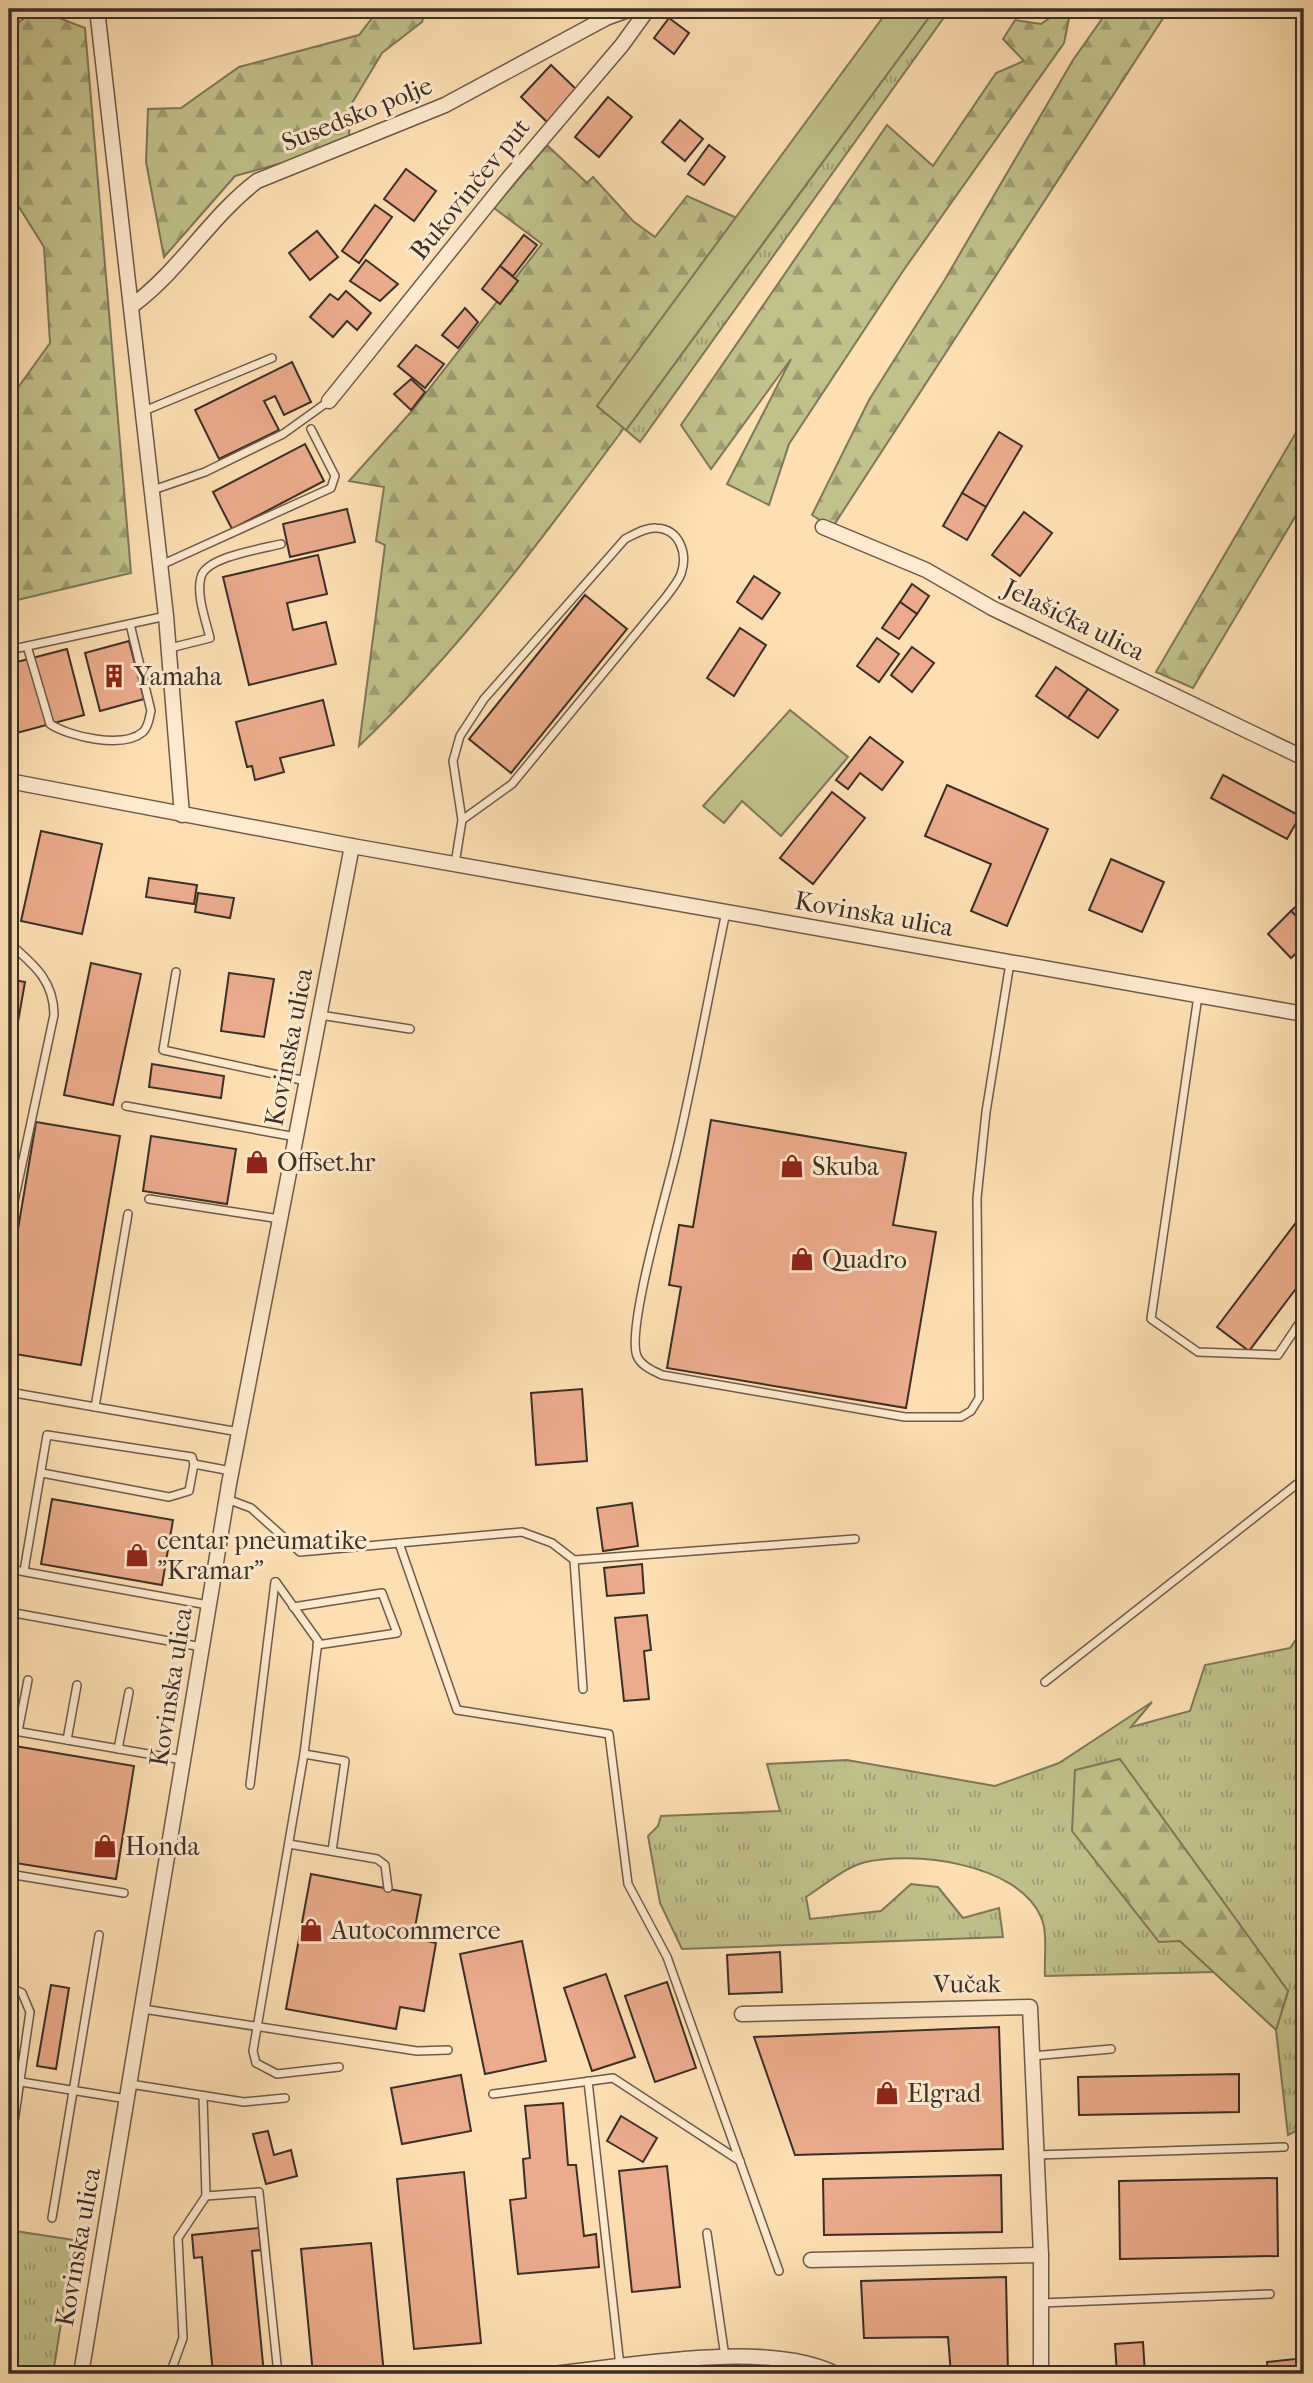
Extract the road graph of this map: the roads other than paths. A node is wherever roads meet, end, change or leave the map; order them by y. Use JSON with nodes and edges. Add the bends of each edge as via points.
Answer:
{"nodes":[{"id":1,"x":97,"y":9,"type":"edge"},
{"id":2,"x":631,"y":9,"type":"edge"},
{"id":3,"x":648,"y":9,"type":"edge"},
{"id":4,"x":132,"y":305,"type":"junction"},
{"id":5,"x":272,"y":358,"type":"dead end"},
{"id":6,"x":329,"y":401,"type":"joint"},
{"id":7,"x":144,"y":411,"type":"junction"},
{"id":8,"x":310,"y":429,"type":"dead end"},
{"id":9,"x":153,"y":491,"type":"junction"},
{"id":10,"x":823,"y":527,"type":"dead end"},
{"id":11,"x":281,"y":544,"type":"dead end"},
{"id":12,"x":161,"y":565,"type":"junction"},
{"id":13,"x":166,"y":616,"type":"junction"},
{"id":14,"x":130,"y":624,"type":"junction"},
{"id":15,"x":27,"y":646,"type":"junction"},
{"id":16,"x":170,"y":648,"type":"junction"},
{"id":17,"x":9,"y":650,"type":"edge"},
{"id":18,"x":1304,"y":758,"type":"edge"},
{"id":19,"x":9,"y":781,"type":"edge"},
{"id":20,"x":182,"y":815,"type":"junction"},
{"id":21,"x":462,"y":820,"type":"junction"},
{"id":22,"x":352,"y":846,"type":"junction"},
{"id":23,"x":455,"y":864,"type":"junction"},
{"id":24,"x":726,"y":912,"type":"junction"},
{"id":25,"x":10,"y":944,"type":"edge"},
{"id":26,"x":1010,"y":963,"type":"junction"},
{"id":27,"x":176,"y":972,"type":"dead end"},
{"id":28,"x":1198,"y":996,"type":"junction"},
{"id":29,"x":1304,"y":1014,"type":"edge"},
{"id":30,"x":320,"y":1015,"type":"junction"},
{"id":31,"x":410,"y":1029,"type":"dead end"},
{"id":32,"x":307,"y":1081,"type":"junction"},
{"id":33,"x":126,"y":1106,"type":"dead end"},
{"id":34,"x":296,"y":1137,"type":"junction"},
{"id":35,"x":149,"y":1199,"type":"dead end"},
{"id":36,"x":128,"y":1214,"type":"dead end"},
{"id":37,"x":281,"y":1219,"type":"junction"},
{"id":38,"x":9,"y":1225,"type":"edge"},
{"id":39,"x":1304,"y":1317,"type":"edge"},
{"id":40,"x":9,"y":1392,"type":"edge"},
{"id":41,"x":95,"y":1407,"type":"junction"},
{"id":42,"x":239,"y":1432,"type":"junction"},
{"id":43,"x":194,"y":1464,"type":"junction"},
{"id":44,"x":232,"y":1471,"type":"junction"},
{"id":45,"x":42,"y":1473,"type":"junction"},
{"id":46,"x":1304,"y":1486,"type":"edge"},
{"id":47,"x":227,"y":1499,"type":"junction"},
{"id":48,"x":855,"y":1539,"type":"dead end"},
{"id":49,"x":399,"y":1542,"type":"junction"},
{"id":50,"x":575,"y":1560,"type":"junction"},
{"id":51,"x":9,"y":1569,"type":"edge"},
{"id":52,"x":24,"y":1572,"type":"junction"},
{"id":53,"x":209,"y":1605,"type":"junction"},
{"id":54,"x":293,"y":1607,"type":"junction"},
{"id":55,"x":9,"y":1612,"type":"edge"},
{"id":56,"x":317,"y":1645,"type":"junction"},
{"id":57,"x":202,"y":1647,"type":"junction"},
{"id":58,"x":28,"y":1680,"type":"dead end"},
{"id":59,"x":1045,"y":1682,"type":"dead end"},
{"id":60,"x":77,"y":1685,"type":"dead end"},
{"id":61,"x":583,"y":1689,"type":"dead end"},
{"id":62,"x":129,"y":1692,"type":"dead end"},
{"id":63,"x":9,"y":1730,"type":"edge"},
{"id":64,"x":18,"y":1731,"type":"junction"},
{"id":65,"x":67,"y":1740,"type":"junction"},
{"id":66,"x":118,"y":1749,"type":"junction"},
{"id":67,"x":304,"y":1754,"type":"junction"},
{"id":68,"x":184,"y":1760,"type":"junction"},
{"id":69,"x":250,"y":1785,"type":"dead end"},
{"id":70,"x":289,"y":1844,"type":"junction"},
{"id":71,"x":332,"y":1851,"type":"junction"},
{"id":72,"x":9,"y":1874,"type":"edge"},
{"id":73,"x":388,"y":1888,"type":"dead end"},
{"id":74,"x":124,"y":1893,"type":"dead end"},
{"id":75,"x":99,"y":1936,"type":"dead end"},
{"id":76,"x":9,"y":1987,"type":"edge"},
{"id":77,"x":143,"y":2009,"type":"junction"},
{"id":78,"x":742,"y":2014,"type":"dead end"},
{"id":79,"x":255,"y":2027,"type":"junction"},
{"id":80,"x":1111,"y":2049,"type":"dead end"},
{"id":81,"x":448,"y":2050,"type":"dead end"},
{"id":82,"x":1032,"y":2056,"type":"junction"},
{"id":83,"x":340,"y":2067,"type":"dead end"},
{"id":84,"x":588,"y":2081,"type":"junction"},
{"id":85,"x":21,"y":2082,"type":"junction"},
{"id":86,"x":74,"y":2090,"type":"junction"},
{"id":87,"x":129,"y":2092,"type":"junction"},
{"id":88,"x":493,"y":2094,"type":"dead end"},
{"id":89,"x":203,"y":2096,"type":"junction"},
{"id":90,"x":285,"y":2098,"type":"dead end"},
{"id":91,"x":1284,"y":2147,"type":"dead end"},
{"id":92,"x":1036,"y":2155,"type":"junction"},
{"id":93,"x":9,"y":2156,"type":"edge"},
{"id":94,"x":740,"y":2161,"type":"junction"},
{"id":95,"x":206,"y":2196,"type":"junction"},
{"id":96,"x":52,"y":2218,"type":"dead end"},
{"id":97,"x":707,"y":2233,"type":"dead end"},
{"id":98,"x":1041,"y":2255,"type":"junction"},
{"id":99,"x":811,"y":2260,"type":"dead end"},
{"id":100,"x":779,"y":2271,"type":"dead end"},
{"id":101,"x":1270,"y":2294,"type":"dead end"},
{"id":102,"x":1041,"y":2303,"type":"junction"},
{"id":103,"x":725,"y":2359,"type":"junction"},
{"id":104,"x":620,"y":2367,"type":"junction"},
{"id":105,"x":82,"y":2374,"type":"edge"},
{"id":106,"x":170,"y":2374,"type":"edge"},
{"id":107,"x":278,"y":2374,"type":"edge"},
{"id":108,"x":560,"y":2374,"type":"edge"},
{"id":109,"x":836,"y":2374,"type":"edge"},
{"id":110,"x":1041,"y":2374,"type":"edge"}],
"edges":[{"from":1,"to":4,"type":"street"},
{"from":2,"to":4,"type":"street","name":"Susedsko polje","via":[[445,105],[257,181],[234,198],[161,284]]},
{"from":3,"to":6,"type":"street","name":"Bukovinčev put"},
{"from":4,"to":7,"type":"street"},
{"from":5,"to":7,"type":"lane"},
{"from":6,"to":9,"type":"lane","via":[[283,434]]},
{"from":7,"to":9,"type":"street"},
{"from":8,"to":12,"type":"lane","via":[[335,476],[331,488]]},
{"from":9,"to":12,"type":"street"},
{"from":10,"to":18,"type":"street","name":"Jelašićka ulica","via":[[926,570],[992,608]]},
{"from":11,"to":16,"type":"lane","via":[[207,568],[201,587],[210,638]]},
{"from":12,"to":13,"type":"street"},
{"from":13,"to":14,"type":"lane"},
{"from":13,"to":16,"type":"street"},
{"from":14,"to":15,"type":"lane"},
{"from":14,"to":15,"type":"lane","via":[[151,711],[148,726],[127,740],[61,731],[50,724]]},
{"from":15,"to":17,"type":"lane"},
{"from":16,"to":20,"type":"street"},
{"from":19,"to":20,"type":"street","name":"Kovinska ulica"},
{"from":20,"to":22,"type":"street","name":"Kovinska ulica"},
{"from":21,"to":21,"type":"lane","via":[[453,761],[460,736],[484,699],[625,539],[657,528],[669,531],[679,540],[684,559],[681,575],[666,597],[512,784]]},
{"from":21,"to":23,"type":"lane"},
{"from":22,"to":23,"type":"street","name":"Kovinska ulica"},
{"from":22,"to":30,"type":"street","name":"Kovinska ulica"},
{"from":23,"to":24,"type":"street","name":"Kovinska ulica"},
{"from":24,"to":26,"type":"street","name":"Kovinska ulica"},
{"from":24,"to":26,"type":"lane","via":[[635,1332],[637,1356],[647,1367],[676,1377],[905,1417],[961,1417],[971,1411],[979,1398],[977,1198]]},
{"from":25,"to":38,"type":"lane","via":[[43,974],[54,1001],[54,1015]]},
{"from":26,"to":28,"type":"street","name":"Kovinska ulica"},
{"from":27,"to":32,"type":"lane","via":[[163,1050]]},
{"from":28,"to":29,"type":"street","name":"Kovinska ulica"},
{"from":28,"to":39,"type":"lane","via":[[1151,1319],[1198,1352],[1278,1355]]},
{"from":30,"to":31,"type":"lane"},
{"from":30,"to":32,"type":"street","name":"Kovinska ulica"},
{"from":32,"to":34,"type":"street","name":"Kovinska ulica"},
{"from":33,"to":34,"type":"lane"},
{"from":34,"to":37,"type":"street","name":"Kovinska ulica"},
{"from":35,"to":37,"type":"lane"},
{"from":36,"to":41,"type":"lane"},
{"from":37,"to":42,"type":"street","name":"Kovinska ulica"},
{"from":40,"to":41,"type":"lane"},
{"from":41,"to":42,"type":"lane"},
{"from":42,"to":44,"type":"street","name":"Kovinska ulica"},
{"from":43,"to":44,"type":"lane"},
{"from":43,"to":45,"type":"lane","via":[[189,1491],[169,1497]]},
{"from":43,"to":45,"type":"lane","via":[[192,1457],[47,1436]]},
{"from":44,"to":47,"type":"street","name":"Kovinska ulica"},
{"from":45,"to":52,"type":"lane"},
{"from":46,"to":59,"type":"lane","via":[[1297,1484]]},
{"from":47,"to":49,"type":"lane","via":[[251,1508],[300,1552]]},
{"from":47,"to":53,"type":"street","name":"Kovinska ulica"},
{"from":48,"to":50,"type":"lane"},
{"from":49,"to":50,"type":"lane","via":[[522,1532],[552,1543]]},
{"from":49,"to":94,"type":"lane","via":[[457,1710],[608,1734],[628,1884],[667,1957]]},
{"from":50,"to":61,"type":"lane"},
{"from":51,"to":52,"type":"lane"},
{"from":52,"to":53,"type":"lane"},
{"from":53,"to":57,"type":"street","name":"Kovinska ulica"},
{"from":54,"to":56,"type":"lane"},
{"from":54,"to":56,"type":"lane","via":[[382,1593],[397,1633]]},
{"from":54,"to":69,"type":"lane","via":[[275,1582]]},
{"from":55,"to":57,"type":"lane"},
{"from":56,"to":67,"type":"lane"},
{"from":57,"to":68,"type":"street","name":"Kovinska ulica"},
{"from":58,"to":64,"type":"lane"},
{"from":60,"to":65,"type":"lane"},
{"from":62,"to":66,"type":"lane"},
{"from":63,"to":64,"type":"lane"},
{"from":64,"to":65,"type":"lane"},
{"from":65,"to":66,"type":"lane"},
{"from":66,"to":68,"type":"lane"},
{"from":67,"to":70,"type":"lane"},
{"from":67,"to":71,"type":"lane","via":[[345,1761]]},
{"from":68,"to":77,"type":"street","name":"Kovinska ulica"},
{"from":70,"to":71,"type":"lane"},
{"from":70,"to":79,"type":"lane"},
{"from":71,"to":73,"type":"lane","via":[[377,1858],[385,1865]]},
{"from":72,"to":74,"type":"lane"},
{"from":75,"to":86,"type":"lane"},
{"from":76,"to":85,"type":"lane","via":[[22,1993],[30,2012]]},
{"from":77,"to":79,"type":"lane"},
{"from":77,"to":87,"type":"street","name":"Kovinska ulica"},
{"from":78,"to":82,"type":"street","name":"Vučak","via":[[1030,2007]]},
{"from":79,"to":81,"type":"lane","via":[[417,2052]]},
{"from":79,"to":83,"type":"lane","via":[[256,2063],[277,2074]]},
{"from":80,"to":82,"type":"lane"},
{"from":82,"to":92,"type":"street","name":"Vučak"},
{"from":84,"to":88,"type":"lane"},
{"from":84,"to":94,"type":"lane","via":[[613,2078]]},
{"from":84,"to":104,"type":"lane"},
{"from":85,"to":86,"type":"lane"},
{"from":85,"to":93,"type":"lane"},
{"from":86,"to":87,"type":"lane"},
{"from":86,"to":96,"type":"lane"},
{"from":87,"to":89,"type":"lane"},
{"from":87,"to":105,"type":"street","name":"Kovinska ulica"},
{"from":89,"to":90,"type":"lane","via":[[244,2102]]},
{"from":89,"to":95,"type":"lane"},
{"from":91,"to":92,"type":"lane"},
{"from":92,"to":98,"type":"street","name":"Vučak"},
{"from":94,"to":100,"type":"lane"},
{"from":95,"to":106,"type":"lane","via":[[178,2238],[183,2338]]},
{"from":95,"to":107,"type":"lane","via":[[259,2192]]},
{"from":97,"to":103,"type":"lane"},
{"from":98,"to":99,"type":"street"},
{"from":98,"to":102,"type":"street","name":"Vučak"},
{"from":101,"to":102,"type":"lane"},
{"from":102,"to":110,"type":"street","name":"Vučak"},
{"from":103,"to":104,"type":"street"},
{"from":103,"to":109,"type":"street","via":[[815,2363]]},
{"from":104,"to":108,"type":"street"}]}
